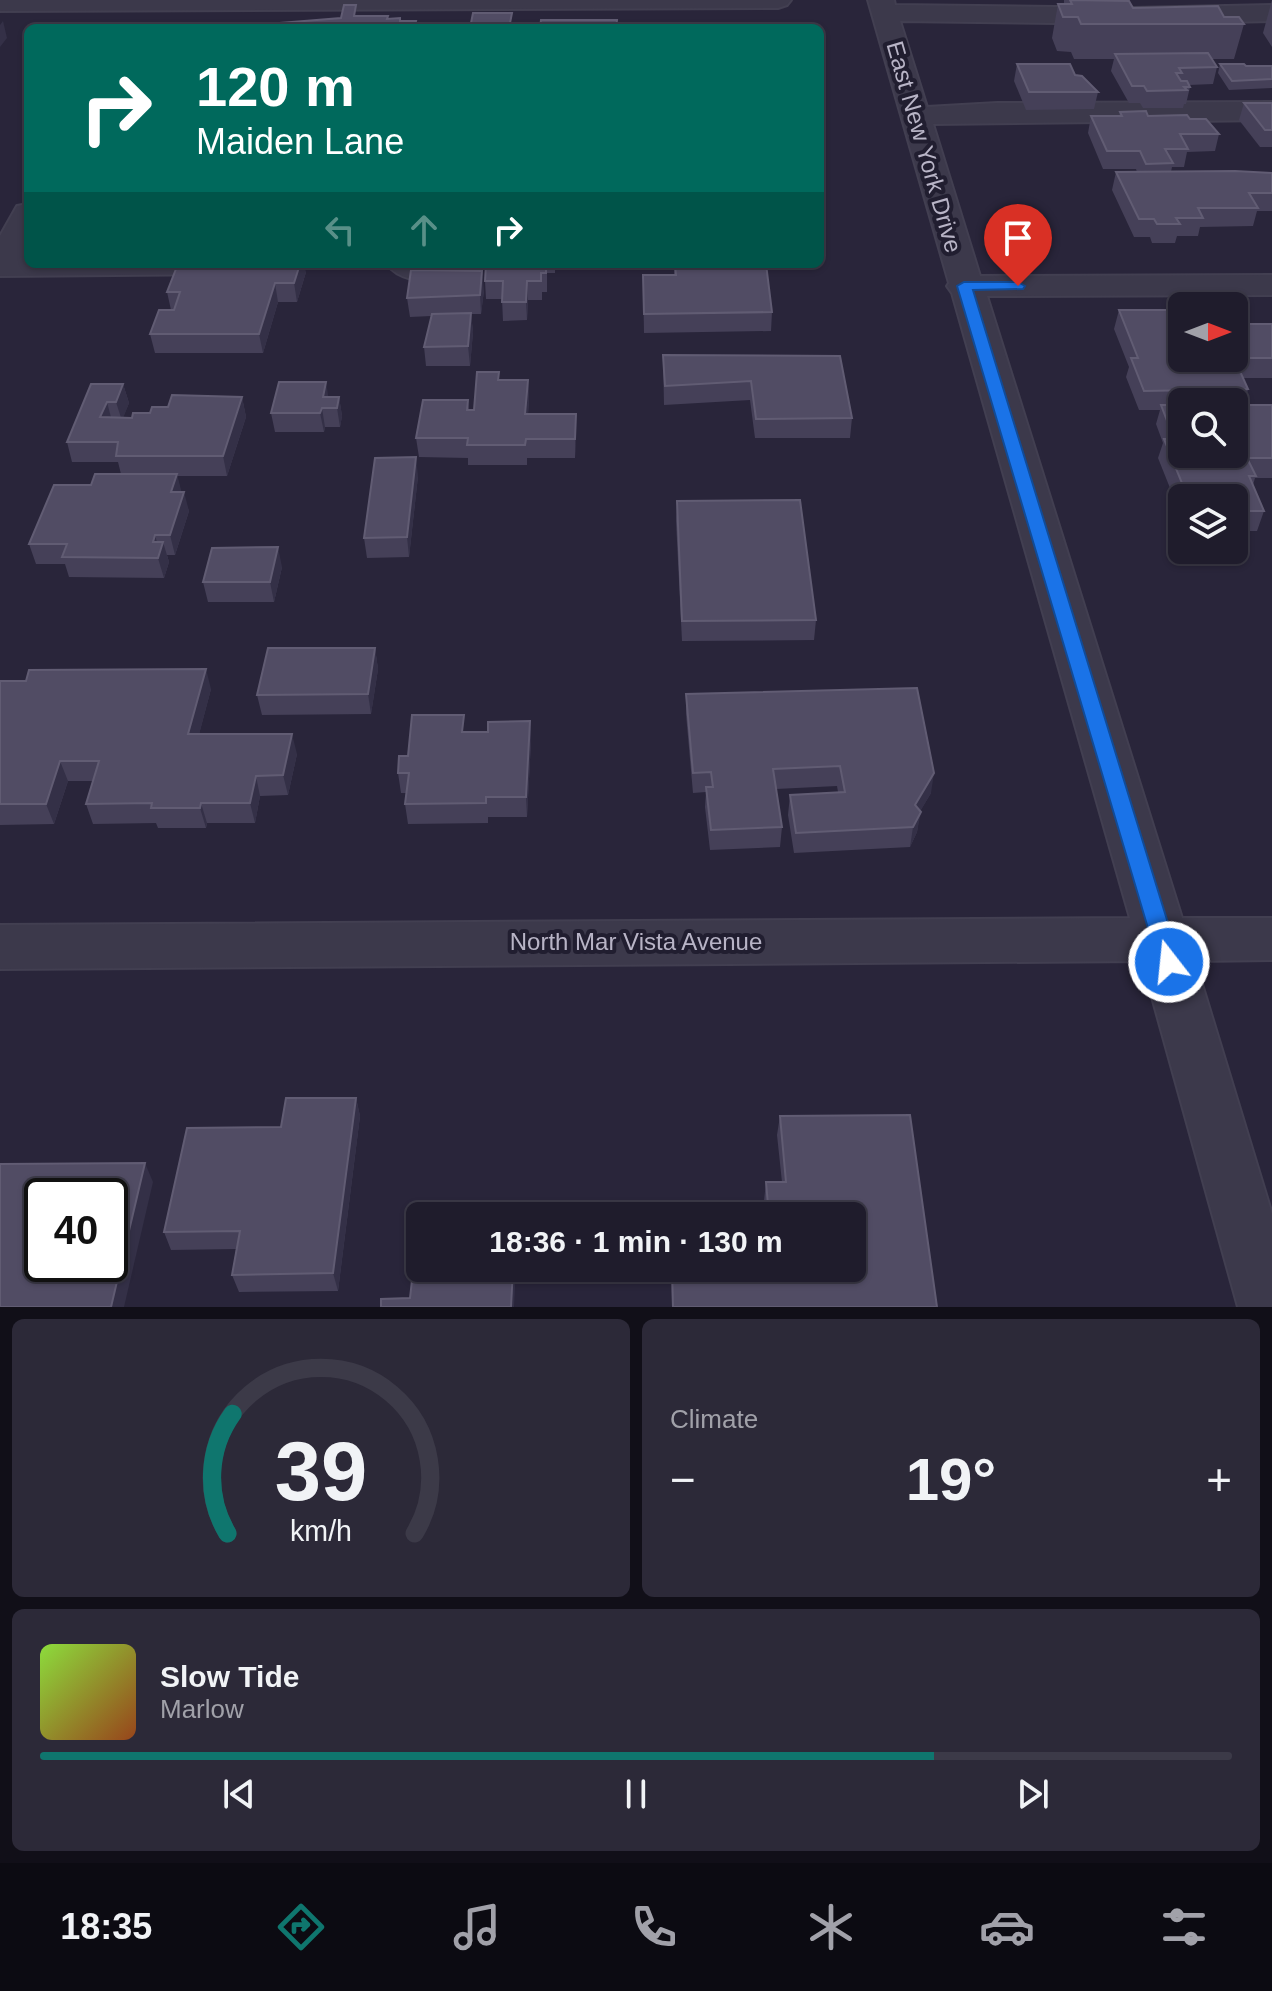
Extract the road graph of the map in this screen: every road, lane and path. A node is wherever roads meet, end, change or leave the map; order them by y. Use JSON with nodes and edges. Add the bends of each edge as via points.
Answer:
{"nodes":[{"id":1,"x":778,"y":0,"type":"edge"},
{"id":2,"x":140,"y":1,"type":"edge"},
{"id":3,"x":266,"y":2,"type":"edge"},
{"id":4,"x":0,"y":3,"type":"edge"},
{"id":5,"x":883,"y":7,"type":"edge"},
{"id":6,"x":1272,"y":13,"type":"edge"},
{"id":7,"x":1224,"y":14,"type":"junction"},
{"id":8,"x":127,"y":24,"type":"edge"},
{"id":9,"x":1244,"y":41,"type":"dead end"},
{"id":10,"x":1272,"y":111,"type":"edge"},
{"id":11,"x":915,"y":116,"type":"junction"},
{"id":12,"x":24,"y":221,"type":"edge"},
{"id":13,"x":1,"y":265,"type":"edge"},
{"id":14,"x":24,"y":265,"type":"edge"},
{"id":15,"x":1272,"y":285,"type":"edge"},
{"id":16,"x":964,"y":286,"type":"junction"},
{"id":17,"x":1162,"y":938,"type":"junction"},
{"id":18,"x":1272,"y":939,"type":"edge"},
{"id":19,"x":0,"y":947,"type":"edge"},
{"id":20,"x":1269,"y":1307,"type":"edge"}],
"edges":[{"from":1,"to":3,"type":"street"},
{"from":2,"to":3,"type":"street"},
{"from":2,"to":4,"type":"street"},
{"from":2,"to":8,"type":"street"},
{"from":5,"to":7,"type":"street"},
{"from":5,"to":11,"type":"street","name":"East New York Drive"},
{"from":6,"to":7,"type":"street"},
{"from":7,"to":9,"type":"street"},
{"from":10,"to":11,"type":"street"},
{"from":11,"to":16,"type":"street","name":"East New York Drive"},
{"from":12,"to":13,"type":"street"},
{"from":13,"to":14,"type":"street"},
{"from":15,"to":16,"type":"street"},
{"from":16,"to":17,"type":"street","name":"East New York Drive"},
{"from":17,"to":18,"type":"street","name":"North Mar Vista Avenue"},
{"from":17,"to":19,"type":"street","name":"North Mar Vista Avenue"},
{"from":17,"to":20,"type":"street","name":"East New York Drive"}]}
